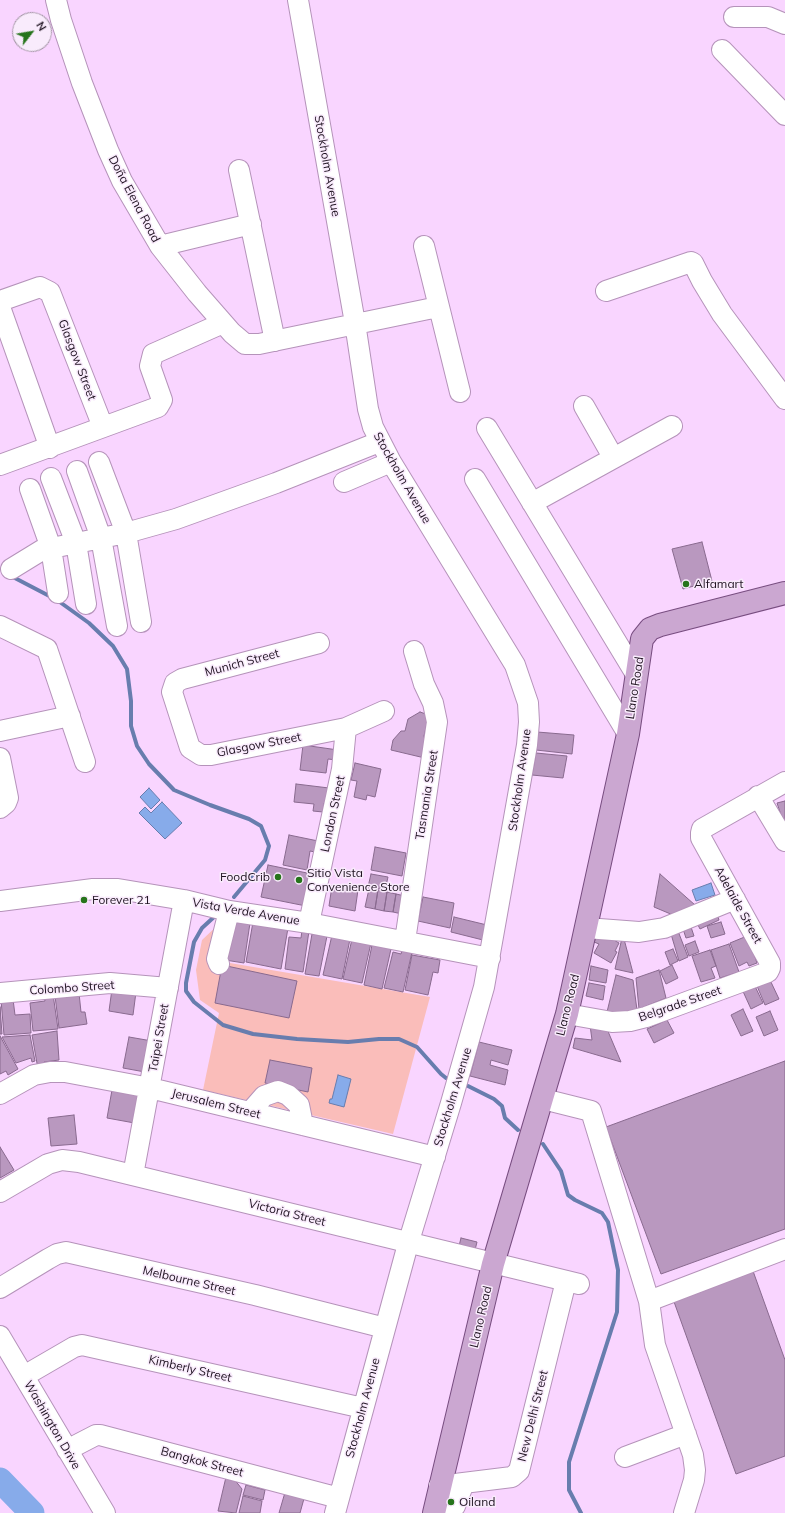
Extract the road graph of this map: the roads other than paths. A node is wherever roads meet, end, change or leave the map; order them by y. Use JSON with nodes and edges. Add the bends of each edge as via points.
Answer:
{"nodes":[{"id":1,"x":298,"y":0,"type":"edge"},
{"id":2,"x":60,"y":2,"type":"edge"},
{"id":3,"x":734,"y":17,"type":"dead end"},
{"id":4,"x":785,"y":24,"type":"edge"},
{"id":5,"x":722,"y":50,"type":"dead end"},
{"id":6,"x":785,"y":115,"type":"edge"},
{"id":7,"x":239,"y":170,"type":"dead end"},
{"id":8,"x":251,"y":224,"type":"junction"},
{"id":9,"x":160,"y":246,"type":"junction"},
{"id":10,"x":424,"y":246,"type":"dead end"},
{"id":11,"x":606,"y":291,"type":"dead end"},
{"id":12,"x":0,"y":301,"type":"edge"},
{"id":13,"x":0,"y":307,"type":"edge"},
{"id":14,"x":438,"y":307,"type":"junction"},
{"id":15,"x":223,"y":323,"type":"junction"},
{"id":16,"x":355,"y":323,"type":"junction"},
{"id":17,"x":275,"y":341,"type":"junction"},
{"id":18,"x":460,"y":392,"type":"dead end"},
{"id":19,"x":785,"y":399,"type":"edge"},
{"id":20,"x":584,"y":406,"type":"dead end"},
{"id":21,"x":672,"y":426,"type":"dead end"},
{"id":22,"x":103,"y":427,"type":"junction"},
{"id":23,"x":487,"y":428,"type":"dead end"},
{"id":24,"x":379,"y":442,"type":"junction"},
{"id":25,"x":50,"y":448,"type":"junction"},
{"id":26,"x":613,"y":457,"type":"junction"},
{"id":27,"x":1,"y":460,"type":"edge"},
{"id":28,"x":99,"y":462,"type":"dead end"},
{"id":29,"x":391,"y":462,"type":"junction"},
{"id":30,"x":77,"y":470,"type":"dead end"},
{"id":31,"x":51,"y":478,"type":"dead end"},
{"id":32,"x":475,"y":479,"type":"dead end"},
{"id":33,"x":344,"y":482,"type":"dead end"},
{"id":34,"x":30,"y":489,"type":"dead end"},
{"id":35,"x":532,"y":503,"type":"junction"},
{"id":36,"x":126,"y":532,"type":"junction"},
{"id":37,"x":101,"y":538,"type":"junction"},
{"id":38,"x":76,"y":543,"type":"junction"},
{"id":39,"x":51,"y":548,"type":"junction"},
{"id":40,"x":11,"y":569,"type":"dead end"},
{"id":41,"x":58,"y":593,"type":"dead end"},
{"id":42,"x":785,"y":593,"type":"edge"},
{"id":43,"x":86,"y":604,"type":"dead end"},
{"id":44,"x":141,"y":622,"type":"dead end"},
{"id":45,"x":0,"y":626,"type":"edge"},
{"id":46,"x":116,"y":626,"type":"dead end"},
{"id":47,"x":319,"y":643,"type":"dead end"},
{"id":48,"x":414,"y":651,"type":"dead end"},
{"id":49,"x":637,"y":676,"type":"junction"},
{"id":50,"x":172,"y":692,"type":"joint"},
{"id":51,"x":384,"y":712,"type":"dead end"},
{"id":52,"x":70,"y":716,"type":"junction"},
{"id":53,"x":346,"y":728,"type":"junction"},
{"id":54,"x":0,"y":731,"type":"edge"},
{"id":55,"x":628,"y":734,"type":"junction"},
{"id":56,"x":0,"y":758,"type":"edge"},
{"id":57,"x":86,"y":762,"type":"dead end"},
{"id":58,"x":785,"y":782,"type":"edge"},
{"id":59,"x":758,"y":796,"type":"junction"},
{"id":60,"x":0,"y":808,"type":"edge"},
{"id":61,"x":785,"y":841,"type":"edge"},
{"id":62,"x":735,"y":899,"type":"junction"},
{"id":63,"x":184,"y":900,"type":"junction"},
{"id":64,"x":0,"y":901,"type":"edge"},
{"id":65,"x":229,"y":911,"type":"junction"},
{"id":66,"x":309,"y":923,"type":"junction"},
{"id":67,"x":586,"y":928,"type":"junction"},
{"id":68,"x":405,"y":941,"type":"junction"},
{"id":69,"x":490,"y":958,"type":"junction"},
{"id":70,"x":220,"y":964,"type":"dead end"},
{"id":71,"x":768,"y":972,"type":"joint"},
{"id":72,"x":168,"y":988,"type":"junction"},
{"id":73,"x":0,"y":993,"type":"edge"},
{"id":74,"x":567,"y":1014,"type":"junction"},
{"id":75,"x":150,"y":1088,"type":"junction"},
{"id":76,"x":0,"y":1094,"type":"edge"},
{"id":77,"x":543,"y":1099,"type":"junction"},
{"id":78,"x":250,"y":1112,"type":"junction"},
{"id":79,"x":303,"y":1125,"type":"junction"},
{"id":80,"x":435,"y":1157,"type":"junction"},
{"id":81,"x":133,"y":1175,"type":"junction"},
{"id":82,"x":0,"y":1192,"type":"edge"},
{"id":83,"x":408,"y":1244,"type":"junction"},
{"id":84,"x":785,"y":1249,"type":"edge"},
{"id":85,"x":494,"y":1264,"type":"junction"},
{"id":86,"x":573,"y":1283,"type":"joint"},
{"id":87,"x":0,"y":1288,"type":"edge"},
{"id":88,"x":649,"y":1300,"type":"junction"},
{"id":89,"x":385,"y":1328,"type":"junction"},
{"id":90,"x":0,"y":1336,"type":"edge"},
{"id":91,"x":24,"y":1376,"type":"junction"},
{"id":92,"x":363,"y":1408,"type":"junction"},
{"id":93,"x":686,"y":1434,"type":"junction"},
{"id":94,"x":67,"y":1450,"type":"junction"},
{"id":95,"x":625,"y":1457,"type":"dead end"},
{"id":96,"x":464,"y":1482,"type":"junction"},
{"id":97,"x":439,"y":1486,"type":"junction"},
{"id":98,"x":337,"y":1505,"type":"edge"},
{"id":99,"x":105,"y":1513,"type":"edge"},
{"id":100,"x":434,"y":1513,"type":"edge"},
{"id":101,"x":449,"y":1513,"type":"edge"},
{"id":102,"x":684,"y":1513,"type":"edge"}],
"edges":[{"from":1,"to":16,"type":"street","name":"Stockholm Avenue"},
{"from":2,"to":9,"type":"street","name":"Doña Elena Road","via":[[82,82],[108,150],[138,211]]},
{"from":3,"to":4,"type":"street","via":[[768,17]]},
{"from":5,"to":6,"type":"street"},
{"from":7,"to":8,"type":"street"},
{"from":8,"to":9,"type":"street"},
{"from":8,"to":17,"type":"street"},
{"from":9,"to":15,"type":"street","name":"Doña Elena Road"},
{"from":10,"to":14,"type":"street"},
{"from":11,"to":19,"type":"street","via":[[693,263],[722,314]]},
{"from":12,"to":22,"type":"street","name":"Glasgow Street","via":[[40,287],[50,292]]},
{"from":13,"to":25,"type":"street"},
{"from":14,"to":16,"type":"street","name":"Doña Elena Road"},
{"from":14,"to":18,"type":"street"},
{"from":15,"to":17,"type":"street","name":"Doña Elena Road","via":[[245,344]]},
{"from":15,"to":22,"type":"street","via":[[153,354],[150,366],[162,400],[158,407]]},
{"from":16,"to":17,"type":"street","name":"Doña Elena Road"},
{"from":16,"to":24,"type":"street","name":"Stockholm Avenue","via":[[368,409]]},
{"from":20,"to":26,"type":"street"},
{"from":21,"to":26,"type":"street"},
{"from":22,"to":25,"type":"street"},
{"from":23,"to":35,"type":"street"},
{"from":24,"to":29,"type":"street","name":"Stockholm Avenue"},
{"from":24,"to":36,"type":"street","via":[[203,510],[156,526]]},
{"from":25,"to":27,"type":"street"},
{"from":26,"to":35,"type":"street"},
{"from":28,"to":36,"type":"street"},
{"from":29,"to":33,"type":"street"},
{"from":29,"to":69,"type":"street","name":"Stockholm Avenue","via":[[515,665],[528,704],[527,745]]},
{"from":30,"to":37,"type":"street"},
{"from":31,"to":38,"type":"street"},
{"from":32,"to":55,"type":"street"},
{"from":34,"to":39,"type":"street"},
{"from":35,"to":49,"type":"street"},
{"from":36,"to":37,"type":"street"},
{"from":36,"to":44,"type":"street"},
{"from":37,"to":38,"type":"street"},
{"from":37,"to":46,"type":"street"},
{"from":38,"to":39,"type":"street"},
{"from":38,"to":43,"type":"street"},
{"from":39,"to":40,"type":"street","via":[[33,555]]},
{"from":39,"to":41,"type":"street"},
{"from":42,"to":49,"type":"main road","name":"Llano Road","via":[[650,630],[642,639]]},
{"from":45,"to":52,"type":"street","via":[[47,649]]},
{"from":47,"to":50,"type":"street","name":"Munich Street","via":[[182,679],[175,683]]},
{"from":48,"to":68,"type":"street","name":"Tasmania Street","via":[[433,703],[437,722]]},
{"from":49,"to":55,"type":"main road","name":"Llano Road"},
{"from":50,"to":53,"type":"street","name":"Glasgow Street","via":[[190,748],[201,754],[211,755]]},
{"from":51,"to":53,"type":"street","name":"Glasgow Street"},
{"from":52,"to":54,"type":"street"},
{"from":52,"to":57,"type":"street"},
{"from":53,"to":66,"type":"street","name":"London Street","via":[[342,769]]},
{"from":55,"to":67,"type":"main road","name":"Llano Road"},
{"from":56,"to":60,"type":"street","via":[[8,798],[6,804]]},
{"from":58,"to":59,"type":"street"},
{"from":59,"to":61,"type":"street"},
{"from":59,"to":62,"type":"street","name":"Adelaide Street","via":[[702,829],[701,838]]},
{"from":62,"to":67,"type":"street","via":[[664,928],[639,932]]},
{"from":62,"to":71,"type":"street","name":"Adelaide Street","via":[[770,963]]},
{"from":63,"to":64,"type":"street","name":"Vista Verde Avenue","via":[[105,888]]},
{"from":63,"to":65,"type":"street","name":"Vista Verde Avenue"},
{"from":63,"to":72,"type":"street","name":"Taipei Street"},
{"from":65,"to":66,"type":"street","name":"Vista Verde Avenue"},
{"from":65,"to":70,"type":"street","via":[[218,959]]},
{"from":66,"to":68,"type":"street","name":"Vista Verde Avenue"},
{"from":67,"to":74,"type":"main road","name":"Llano Road"},
{"from":68,"to":69,"type":"street","name":"Vista Verde Avenue"},
{"from":69,"to":80,"type":"street","name":"Stockholm Avenue","via":[[474,1025]]},
{"from":71,"to":74,"type":"street","name":"Belgrade Street","via":[[646,1018],[612,1022]]},
{"from":72,"to":73,"type":"street","name":"Colombo Street","via":[[110,983]]},
{"from":72,"to":75,"type":"street","name":"Taipei Street"},
{"from":74,"to":77,"type":"main road","name":"Llano Road"},
{"from":75,"to":76,"type":"street","name":"Jerusalem Street","via":[[65,1072],[50,1072],[34,1075]]},
{"from":75,"to":78,"type":"street","name":"Jerusalem Street"},
{"from":75,"to":81,"type":"street","name":"Taipei Street"},
{"from":77,"to":85,"type":"main road","name":"Llano Road"},
{"from":77,"to":88,"type":"street","via":[[591,1111]]},
{"from":78,"to":79,"type":"street","name":"Jerusalem Street"},
{"from":78,"to":79,"type":"street","via":[[264,1096],[278,1091],[288,1095],[299,1105]]},
{"from":79,"to":80,"type":"street","name":"Jerusalem Street"},
{"from":80,"to":83,"type":"street","name":"Stockholm Avenue"},
{"from":81,"to":82,"type":"street","name":"Victoria Street","via":[[62,1160],[48,1164]]},
{"from":81,"to":83,"type":"street","name":"Victoria Street"},
{"from":83,"to":85,"type":"street","name":"Victoria Street"},
{"from":83,"to":89,"type":"street","name":"Stockholm Avenue"},
{"from":84,"to":88,"type":"street"},
{"from":85,"to":86,"type":"street","name":"Victoria Street"},
{"from":85,"to":97,"type":"main road","name":"Llano Road"},
{"from":86,"to":96,"type":"street","name":"New Delhi Street","via":[[519,1471],[512,1477]]},
{"from":87,"to":89,"type":"street","name":"Melbourne Street","via":[[57,1254],[66,1252]]},
{"from":88,"to":93,"type":"street","via":[[655,1345]]},
{"from":89,"to":92,"type":"street","name":"Stockholm Avenue"},
{"from":90,"to":91,"type":"street","name":"Washington Drive"},
{"from":91,"to":92,"type":"street","name":"Kimberly Street","via":[[74,1347],[82,1345]]},
{"from":91,"to":94,"type":"street","name":"Washington Drive"},
{"from":92,"to":98,"type":"street","name":"Stockholm Avenue"},
{"from":93,"to":95,"type":"street"},
{"from":93,"to":102,"type":"street","via":[[696,1470]]},
{"from":94,"to":98,"type":"street","name":"Bangkok Street","via":[[92,1437],[100,1436]]},
{"from":94,"to":99,"type":"street","name":"Washington Drive"},
{"from":96,"to":97,"type":"street","name":"New Delhi Street"},
{"from":96,"to":101,"type":"street","via":[[455,1506]]},
{"from":97,"to":100,"type":"main road","name":"Llano Road"}]}
